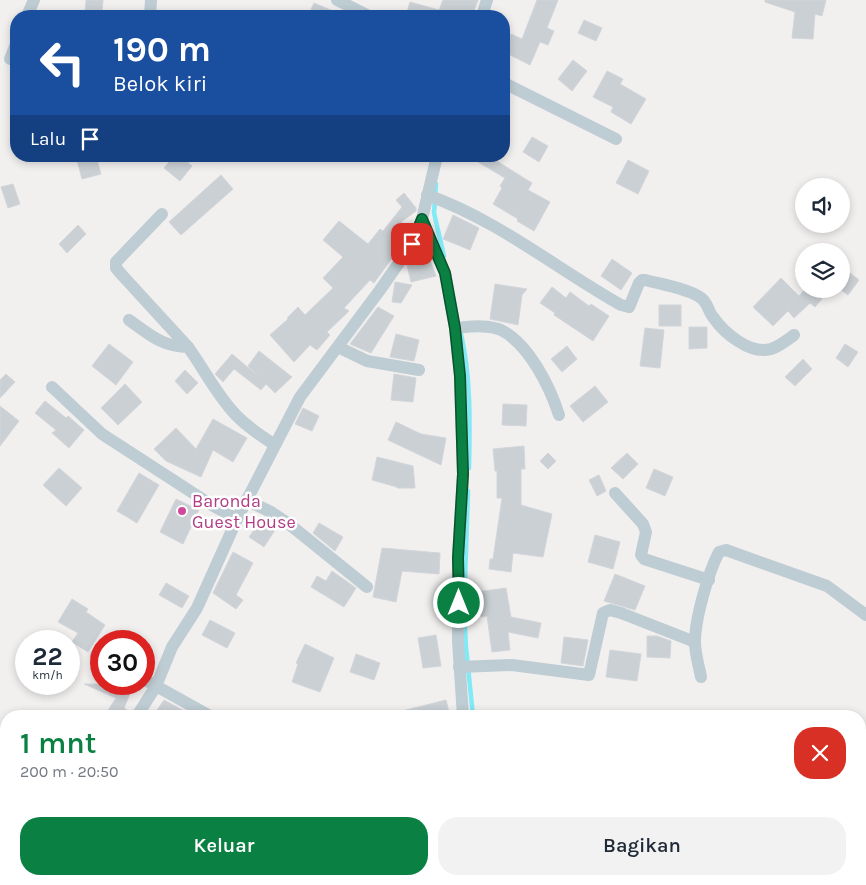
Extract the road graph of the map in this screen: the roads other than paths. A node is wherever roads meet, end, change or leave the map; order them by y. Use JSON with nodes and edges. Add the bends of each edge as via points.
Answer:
{"nodes":[{"id":1,"x":336,"y":0,"type":"edge"},
{"id":2,"x":357,"y":10,"type":"edge"},
{"id":3,"x":510,"y":87,"type":"edge"},
{"id":4,"x":616,"y":140,"type":"dead end"},
{"id":5,"x":437,"y":162,"type":"edge"},
{"id":6,"x":435,"y":197,"type":"junction"},
{"id":7,"x":162,"y":214,"type":"dead end"},
{"id":8,"x":422,"y":219,"type":"junction"},
{"id":9,"x":129,"y":320,"type":"dead end"},
{"id":10,"x":460,"y":328,"type":"junction"},
{"id":11,"x":794,"y":335,"type":"dead end"},
{"id":12,"x":188,"y":347,"type":"junction"},
{"id":13,"x":338,"y":347,"type":"junction"},
{"id":14,"x":419,"y":370,"type":"dead end"},
{"id":15,"x":52,"y":387,"type":"dead end"},
{"id":16,"x":559,"y":415,"type":"dead end"},
{"id":17,"x":274,"y":445,"type":"junction"},
{"id":18,"x":615,"y":493,"type":"dead end"},
{"id":19,"x":246,"y":500,"type":"junction"},
{"id":20,"x":237,"y":519,"type":"junction"},
{"id":21,"x":708,"y":580,"type":"junction"},
{"id":22,"x":367,"y":587,"type":"dead end"},
{"id":23,"x":866,"y":614,"type":"edge"},
{"id":24,"x":695,"y":642,"type":"junction"},
{"id":25,"x":461,"y":667,"type":"junction"},
{"id":26,"x":701,"y":677,"type":"dead end"},
{"id":27,"x":156,"y":686,"type":"junction"},
{"id":28,"x":142,"y":710,"type":"edge"},
{"id":29,"x":199,"y":710,"type":"edge"},
{"id":30,"x":463,"y":710,"type":"edge"}],
"edges":[{"from":1,"to":2,"type":"street"},
{"from":3,"to":4,"type":"street"},
{"from":5,"to":6,"type":"street"},
{"from":6,"to":8,"type":"street"},
{"from":6,"to":11,"type":"street","via":[[546,257],[621,305],[629,307],[639,283],[645,280],[697,295],[722,328],[751,347],[772,349]]},
{"from":7,"to":12,"type":"street","via":[[115,265]]},
{"from":8,"to":10,"type":"street","via":[[445,273]]},
{"from":8,"to":13,"type":"street","via":[[412,244]]},
{"from":9,"to":12,"type":"street","via":[[160,341],[175,347]]},
{"from":10,"to":16,"type":"street","via":[[500,330],[524,350],[553,396]]},
{"from":10,"to":25,"type":"street","via":[[463,474],[458,558]]},
{"from":12,"to":17,"type":"street","via":[[235,414]]},
{"from":13,"to":14,"type":"street","via":[[367,362]]},
{"from":13,"to":17,"type":"street","via":[[300,397]]},
{"from":15,"to":20,"type":"street","via":[[102,434]]},
{"from":17,"to":19,"type":"street"},
{"from":18,"to":21,"type":"street","via":[[643,524],[646,532],[641,555],[644,559]]},
{"from":19,"to":20,"type":"street"},
{"from":19,"to":22,"type":"street","via":[[295,529]]},
{"from":20,"to":27,"type":"street","via":[[197,608],[172,648]]},
{"from":21,"to":23,"type":"street","via":[[718,552],[726,550],[827,586]]},
{"from":21,"to":24,"type":"street"},
{"from":24,"to":25,"type":"street","via":[[610,610],[604,613],[589,675],[512,665]]},
{"from":24,"to":26,"type":"street"},
{"from":25,"to":30,"type":"street"},
{"from":27,"to":28,"type":"street"},
{"from":27,"to":29,"type":"street"}]}
